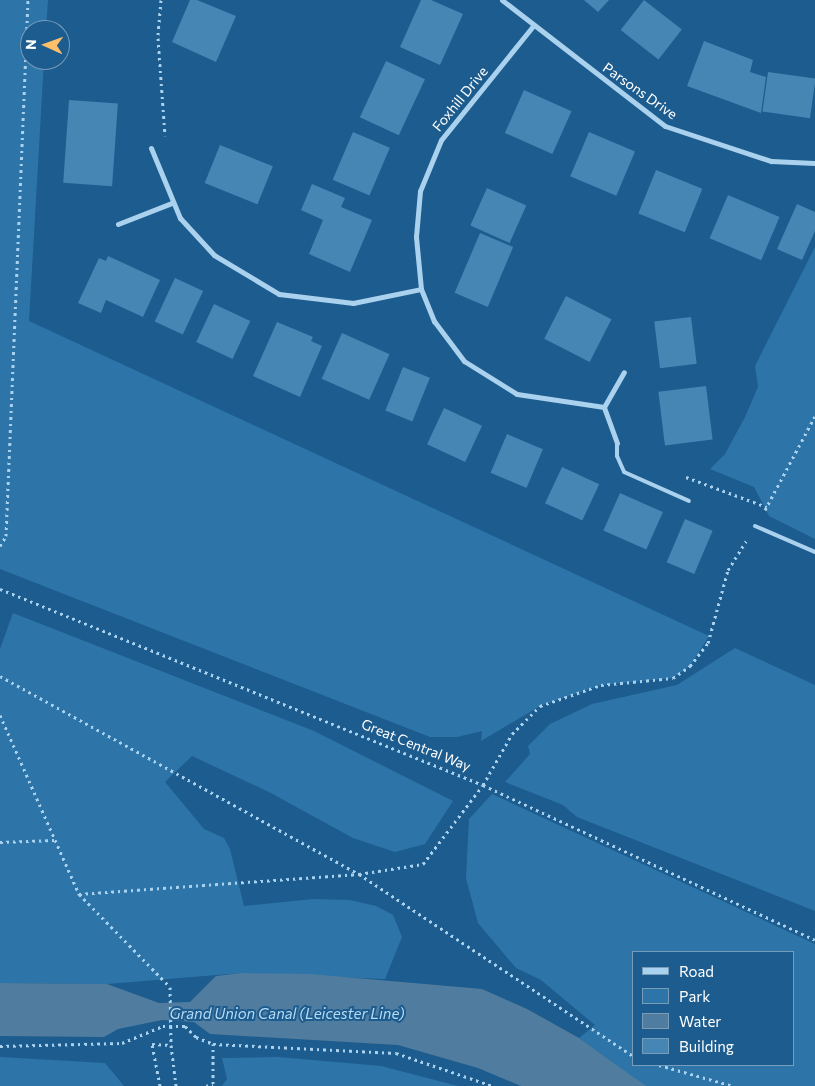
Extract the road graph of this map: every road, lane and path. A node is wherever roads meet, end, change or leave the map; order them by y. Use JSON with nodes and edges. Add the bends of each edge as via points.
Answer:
{"nodes":[{"id":1,"x":28,"y":0,"type":"edge"},
{"id":2,"x":162,"y":0,"type":"edge"},
{"id":3,"x":502,"y":0,"type":"edge"},
{"id":4,"x":533,"y":26,"type":"junction"},
{"id":5,"x":151,"y":148,"type":"dead end"},
{"id":6,"x":815,"y":163,"type":"edge"},
{"id":7,"x":160,"y":171,"type":"junction"},
{"id":8,"x":172,"y":203,"type":"junction"},
{"id":9,"x":118,"y":224,"type":"dead end"},
{"id":10,"x":421,"y":289,"type":"junction"},
{"id":11,"x":624,"y":372,"type":"dead end"},
{"id":12,"x":604,"y":407,"type":"junction"},
{"id":13,"x":815,"y":416,"type":"edge"},
{"id":14,"x":617,"y":443,"type":"joint"},
{"id":15,"x":677,"y":474,"type":"dead end"},
{"id":16,"x":689,"y":501,"type":"dead end"},
{"id":17,"x":767,"y":507,"type":"junction"},
{"id":18,"x":755,"y":526,"type":"junction"},
{"id":19,"x":0,"y":546,"type":"edge"},
{"id":20,"x":815,"y":552,"type":"edge"},
{"id":21,"x":0,"y":589,"type":"edge"},
{"id":22,"x":0,"y":676,"type":"edge"},
{"id":23,"x":0,"y":715,"type":"edge"},
{"id":24,"x":482,"y":785,"type":"junction"},
{"id":25,"x":55,"y":840,"type":"junction"},
{"id":26,"x":0,"y":842,"type":"edge"},
{"id":27,"x":358,"y":874,"type":"junction"},
{"id":28,"x":79,"y":894,"type":"junction"},
{"id":29,"x":815,"y":940,"type":"edge"},
{"id":30,"x":213,"y":1044,"type":"junction"},
{"id":31,"x":171,"y":1045,"type":"junction"},
{"id":32,"x":0,"y":1046,"type":"edge"},
{"id":33,"x":632,"y":1056,"type":"edge"},
{"id":34,"x":663,"y":1066,"type":"edge"},
{"id":35,"x":160,"y":1086,"type":"edge"},
{"id":36,"x":176,"y":1086,"type":"edge"},
{"id":37,"x":206,"y":1086,"type":"edge"},
{"id":38,"x":493,"y":1086,"type":"edge"},
{"id":39,"x":734,"y":1086,"type":"edge"}],
"edges":[{"from":1,"to":19,"type":"path","via":[[6,536]]},
{"from":2,"to":7,"type":"path","via":[[158,38],[166,137]]},
{"from":3,"to":4,"type":"street","name":"Parsons Drive"},
{"from":4,"to":6,"type":"street","name":"Parsons Drive","via":[[666,126],[771,161]]},
{"from":4,"to":10,"type":"street","name":"Foxhill Drive","via":[[441,140],[420,191],[416,237]]},
{"from":5,"to":7,"type":"street"},
{"from":7,"to":8,"type":"street"},
{"from":8,"to":9,"type":"street"},
{"from":8,"to":10,"type":"street","via":[[180,218],[214,255],[279,294],[353,303]]},
{"from":10,"to":12,"type":"street","name":"Foxhill Drive","via":[[434,321],[464,361],[516,394]]},
{"from":11,"to":12,"type":"street"},
{"from":12,"to":14,"type":"street"},
{"from":13,"to":17,"type":"path"},
{"from":14,"to":16,"type":"lane","via":[[617,456],[624,472]]},
{"from":15,"to":17,"type":"path"},
{"from":17,"to":18,"type":"path"},
{"from":18,"to":20,"type":"lane"},
{"from":18,"to":24,"type":"path","via":[[728,570],[708,643],[690,666],[673,678],[600,684],[540,706],[512,734]]},
{"from":21,"to":24,"type":"path","name":"Great Central Way"},
{"from":22,"to":27,"type":"path"},
{"from":23,"to":25,"type":"path"},
{"from":24,"to":27,"type":"path","via":[[422,864]]},
{"from":24,"to":29,"type":"path","name":"Great Central Way"},
{"from":25,"to":26,"type":"path"},
{"from":25,"to":28,"type":"path"},
{"from":27,"to":28,"type":"path"},
{"from":27,"to":33,"type":"path"},
{"from":28,"to":31,"type":"path","bridge":true,"via":[[170,987]]},
{"from":30,"to":32,"type":"path","via":[[196,1037],[185,1026],[163,1026],[122,1043]]},
{"from":30,"to":37,"type":"path","via":[[213,1084]]},
{"from":30,"to":38,"type":"path","via":[[396,1053]]},
{"from":31,"to":35,"type":"path","via":[[152,1044]]},
{"from":31,"to":36,"type":"path"},
{"from":34,"to":39,"type":"path"}]}
